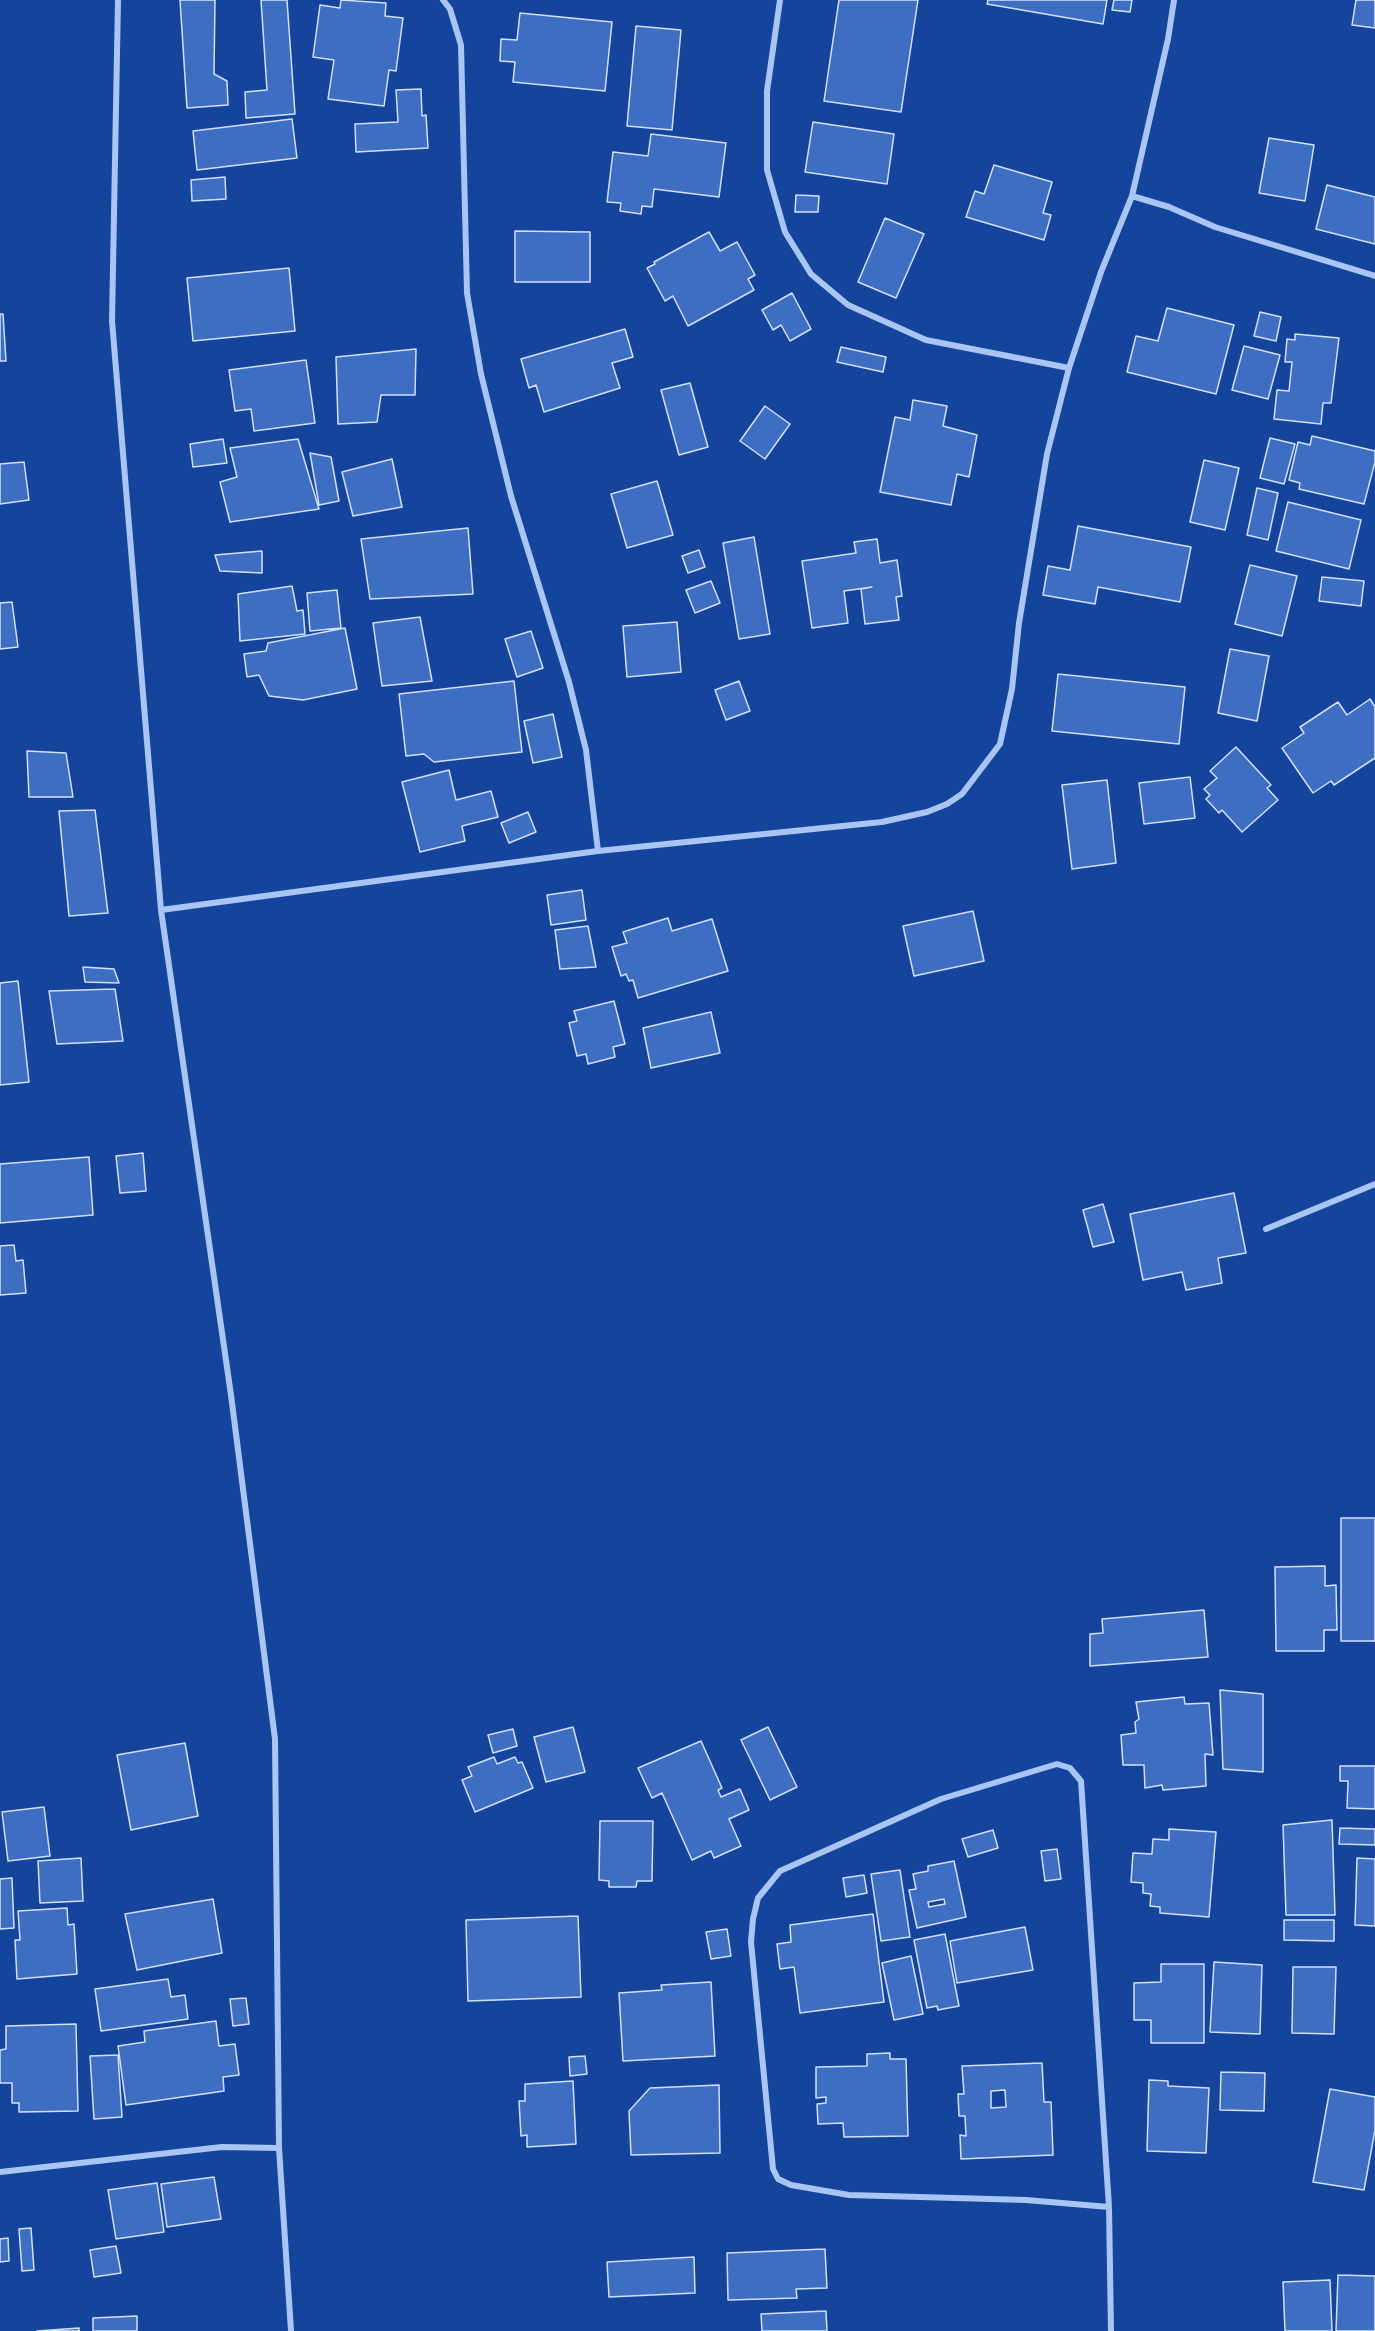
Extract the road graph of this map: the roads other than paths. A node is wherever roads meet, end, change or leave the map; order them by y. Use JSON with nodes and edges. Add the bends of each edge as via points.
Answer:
{"nodes":[{"id":1,"x":118,"y":0,"type":"edge"},
{"id":2,"x":443,"y":0,"type":"edge"},
{"id":3,"x":780,"y":0,"type":"edge"},
{"id":4,"x":1174,"y":0,"type":"edge"},
{"id":5,"x":1132,"y":196,"type":"junction"},
{"id":6,"x":1375,"y":276,"type":"edge"},
{"id":7,"x":1069,"y":368,"type":"junction"},
{"id":8,"x":598,"y":851,"type":"junction"},
{"id":9,"x":161,"y":910,"type":"junction"},
{"id":10,"x":1375,"y":1184,"type":"edge"},
{"id":11,"x":1266,"y":1229,"type":"dead end"},
{"id":12,"x":279,"y":2148,"type":"junction"},
{"id":13,"x":0,"y":2172,"type":"edge"},
{"id":14,"x":1109,"y":2207,"type":"junction"},
{"id":15,"x":291,"y":2331,"type":"edge"},
{"id":16,"x":1112,"y":2331,"type":"edge"}],
"edges":[{"from":1,"to":9,"type":"street","via":[[112,321]]},
{"from":2,"to":8,"type":"street","via":[[450,9],[461,45],[467,293],[481,374],[511,496],[586,750]]},
{"from":3,"to":7,"type":"street","via":[[767,91],[767,170],[785,232],[811,274],[848,305],[926,340]]},
{"from":4,"to":5,"type":"street"},
{"from":5,"to":6,"type":"street","via":[[1215,227]]},
{"from":5,"to":7,"type":"street"},
{"from":7,"to":8,"type":"street","via":[[1047,454],[1012,689],[1000,744],[962,794],[927,812],[882,822]]},
{"from":8,"to":9,"type":"street"},
{"from":9,"to":12,"type":"street","via":[[231,1395],[275,1739]]},
{"from":10,"to":11,"type":"street"},
{"from":12,"to":13,"type":"street","via":[[222,2148]]},
{"from":12,"to":15,"type":"street"},
{"from":14,"to":14,"type":"street","via":[[1081,1782],[1070,1768],[1057,1764],[941,1799],[780,1872],[758,1898],[751,1942],[773,2169],[778,2180],[849,2195],[1026,2200]]},
{"from":14,"to":16,"type":"street"}]}
